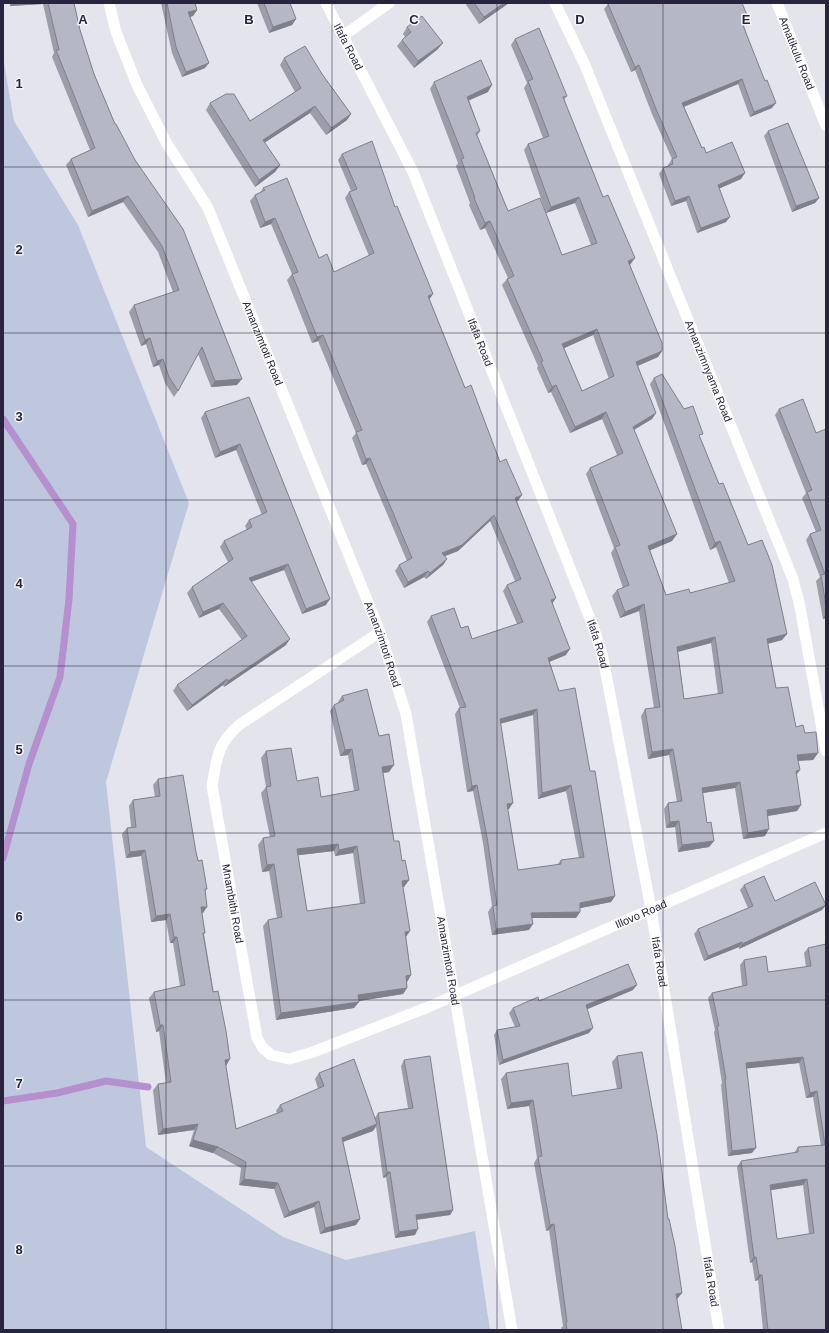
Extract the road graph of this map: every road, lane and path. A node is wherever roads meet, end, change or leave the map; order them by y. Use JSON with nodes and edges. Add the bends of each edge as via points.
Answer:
{"nodes":[{"id":1,"x":109,"y":3,"type":"edge"},
{"id":2,"x":326,"y":3,"type":"edge"},
{"id":3,"x":389,"y":3,"type":"edge"},
{"id":4,"x":555,"y":3,"type":"edge"},
{"id":5,"x":777,"y":3,"type":"edge"},
{"id":6,"x":343,"y":36,"type":"junction"},
{"id":7,"x":826,"y":126,"type":"edge"},
{"id":8,"x":380,"y":632,"type":"junction"},
{"id":9,"x":826,"y":751,"type":"edge"},
{"id":10,"x":826,"y":833,"type":"edge"},
{"id":11,"x":651,"y":909,"type":"junction"},
{"id":12,"x":455,"y":994,"type":"junction"},
{"id":13,"x":512,"y":1330,"type":"edge"},
{"id":14,"x":719,"y":1330,"type":"edge"}],
"edges":[{"from":1,"to":8,"type":"street","name":"Amanzimtoti Road","via":[[116,32],[137,85],[166,142],[208,208]]},
{"from":2,"to":6,"type":"street","name":"Ifafa Road"},
{"from":3,"to":6,"type":"street"},
{"from":4,"to":9,"type":"street","name":"Amanzimnyama Road","via":[[584,63],[793,579]]},
{"from":5,"to":7,"type":"street","name":"Amatikulu Road"},
{"from":6,"to":11,"type":"street","name":"Ifafa Road","via":[[413,172],[593,626],[603,658]]},
{"from":8,"to":12,"type":"street","name":"Amanzimtoti Road","via":[[406,714]]},
{"from":8,"to":12,"type":"street","name":"Mnambithi Road","via":[[239,725],[227,736],[218,753],[212,786],[257,1038],[262,1048],[270,1055],[289,1059],[419,1011]]},
{"from":10,"to":11,"type":"street","name":"Illovo Road"},
{"from":11,"to":12,"type":"street","name":"Illovo Road"},
{"from":11,"to":14,"type":"street","name":"Ifafa Road"},
{"from":12,"to":13,"type":"street","name":"Amanzimtoti Road"}]}
